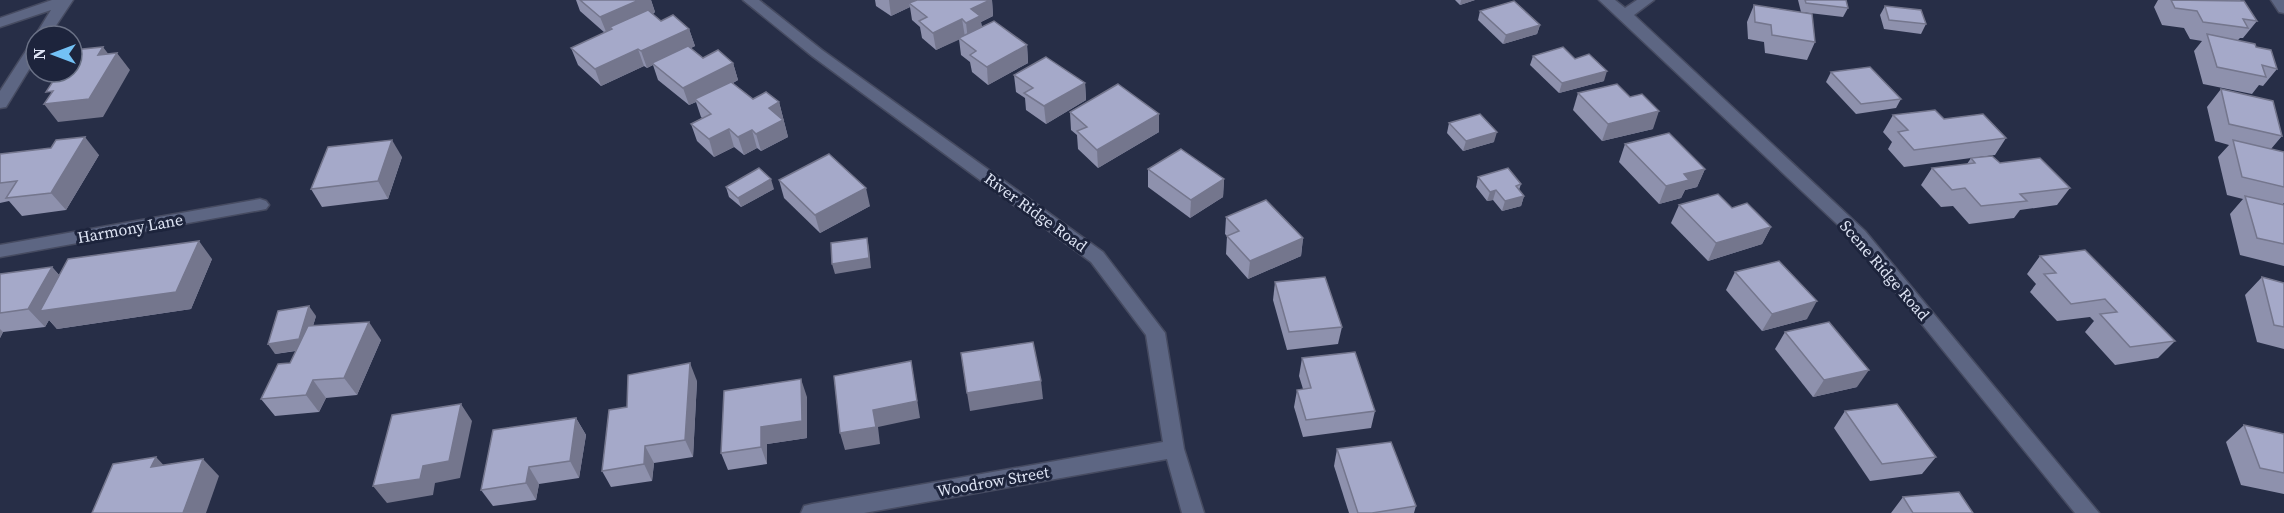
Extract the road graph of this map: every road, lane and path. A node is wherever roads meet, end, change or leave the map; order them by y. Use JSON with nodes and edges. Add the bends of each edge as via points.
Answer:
{"nodes":[{"id":1,"x":65,"y":0,"type":"edge"},
{"id":2,"x":750,"y":0,"type":"edge"},
{"id":3,"x":1606,"y":0,"type":"edge"},
{"id":4,"x":1647,"y":0,"type":"edge"},
{"id":5,"x":2278,"y":0,"type":"edge"},
{"id":6,"x":2284,"y":9,"type":"edge"},
{"id":7,"x":1625,"y":15,"type":"junction"},
{"id":8,"x":0,"y":23,"type":"edge"},
{"id":9,"x":50,"y":24,"type":"edge"},
{"id":10,"x":24,"y":65,"type":"edge"},
{"id":11,"x":0,"y":104,"type":"edge"},
{"id":12,"x":260,"y":205,"type":"dead end"},
{"id":13,"x":0,"y":251,"type":"edge"},
{"id":14,"x":1174,"y":449,"type":"junction"},
{"id":15,"x":812,"y":513,"type":"edge"},
{"id":16,"x":1193,"y":513,"type":"edge"},
{"id":17,"x":2088,"y":513,"type":"edge"}],
"edges":[{"from":1,"to":8,"type":"street"},
{"from":1,"to":9,"type":"street"},
{"from":2,"to":14,"type":"street","name":"River Ridge Road","via":[[1097,257],[1155,333]]},
{"from":3,"to":7,"type":"street","name":"Scene Ridge Road"},
{"from":4,"to":7,"type":"street"},
{"from":5,"to":6,"type":"street"},
{"from":7,"to":17,"type":"street","name":"Scene Ridge Road","via":[[1859,236]]},
{"from":10,"to":11,"type":"street"},
{"from":12,"to":13,"type":"street","name":"Harmony Lane"},
{"from":14,"to":15,"type":"street","name":"Woodrow Street"},
{"from":14,"to":16,"type":"street","name":"River Ridge Road"}]}
